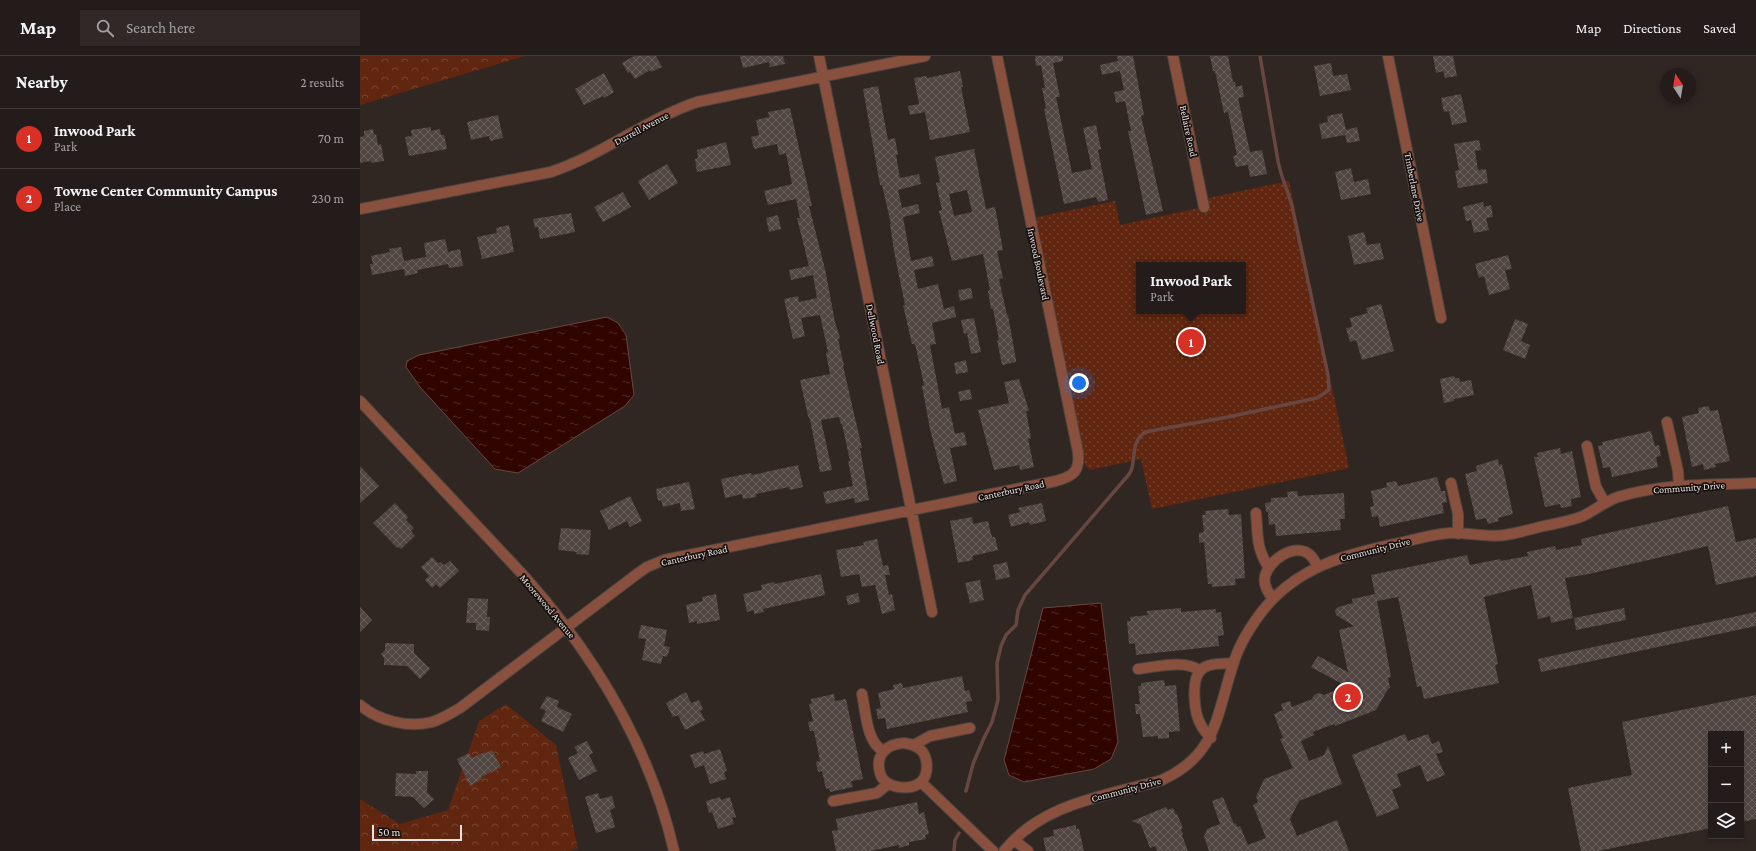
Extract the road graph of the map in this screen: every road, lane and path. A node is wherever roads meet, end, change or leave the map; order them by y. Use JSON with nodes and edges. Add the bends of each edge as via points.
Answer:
{"nodes":[{"id":1,"x":819,"y":56,"type":"edge"},
{"id":2,"x":925,"y":56,"type":"edge"},
{"id":3,"x":997,"y":56,"type":"edge"},
{"id":4,"x":1173,"y":56,"type":"edge"},
{"id":5,"x":1388,"y":56,"type":"edge"},
{"id":6,"x":823,"y":76,"type":"junction"},
{"id":7,"x":1204,"y":207,"type":"dead end"},
{"id":8,"x":360,"y":209,"type":"edge"},
{"id":9,"x":1441,"y":318,"type":"dead end"},
{"id":10,"x":360,"y":401,"type":"edge"},
{"id":11,"x":1667,"y":422,"type":"dead end"},
{"id":12,"x":1587,"y":446,"type":"dead end"},
{"id":13,"x":1075,"y":472,"type":"joint"},
{"id":14,"x":1451,"y":483,"type":"dead end"},
{"id":15,"x":1756,"y":483,"type":"edge"},
{"id":16,"x":1679,"y":486,"type":"junction"},
{"id":17,"x":1605,"y":503,"type":"junction"},
{"id":18,"x":911,"y":510,"type":"junction"},
{"id":19,"x":1256,"y":513,"type":"dead end"},
{"id":20,"x":1458,"y":534,"type":"junction"},
{"id":21,"x":1318,"y":567,"type":"junction"},
{"id":22,"x":1269,"y":568,"type":"junction"},
{"id":23,"x":1273,"y":599,"type":"junction"},
{"id":24,"x":932,"y":612,"type":"dead end"},
{"id":25,"x":567,"y":626,"type":"junction"},
{"id":26,"x":1233,"y":663,"type":"junction"},
{"id":27,"x":1138,"y":669,"type":"dead end"},
{"id":28,"x":1200,"y":671,"type":"junction"},
{"id":29,"x":862,"y":694,"type":"dead end"},
{"id":30,"x":360,"y":705,"type":"edge"},
{"id":31,"x":970,"y":728,"type":"dead end"},
{"id":32,"x":1210,"y":738,"type":"junction"},
{"id":33,"x":914,"y":745,"type":"junction"},
{"id":34,"x":883,"y":751,"type":"junction"},
{"id":35,"x":922,"y":782,"type":"junction"},
{"id":36,"x":888,"y":784,"type":"junction"},
{"id":37,"x":833,"y":801,"type":"dead end"},
{"id":38,"x":1014,"y":840,"type":"junction"},
{"id":39,"x":674,"y":851,"type":"edge"},
{"id":40,"x":993,"y":851,"type":"edge"},
{"id":41,"x":1004,"y":851,"type":"edge"},
{"id":42,"x":1028,"y":851,"type":"edge"}],
"edges":[{"from":1,"to":6,"type":"street","name":"Dellwood Road"},
{"from":2,"to":6,"type":"street","name":"Durrell Avenue"},
{"from":3,"to":13,"type":"street","name":"Inwood Boulevard","via":[[1078,452]]},
{"from":4,"to":7,"type":"street","name":"Bellaire Road"},
{"from":5,"to":9,"type":"street","name":"Timberlane Drive"},
{"from":6,"to":8,"type":"street","name":"Durrell Avenue","via":[[712,99],[682,108],[580,161],[551,172]]},
{"from":6,"to":18,"type":"street","name":"Dellwood Road"},
{"from":10,"to":25,"type":"street","name":"Moorewood Avenue","via":[[525,577]]},
{"from":11,"to":16,"type":"street"},
{"from":12,"to":17,"type":"street","via":[[1596,487]]},
{"from":13,"to":18,"type":"street","name":"Canterbury Road","via":[[1056,481]]},
{"from":14,"to":20,"type":"street","via":[[1458,514]]},
{"from":15,"to":16,"type":"street","name":"Community Drive"},
{"from":16,"to":17,"type":"street","name":"Community Drive","via":[[1629,494]]},
{"from":17,"to":20,"type":"street","name":"Community Drive","via":[[1581,516],[1504,535]]},
{"from":18,"to":24,"type":"street","name":"Dellwood Road"},
{"from":18,"to":25,"type":"street","name":"Canterbury Road","via":[[664,560],[647,567]]},
{"from":19,"to":22,"type":"street","via":[[1259,549]]},
{"from":20,"to":21,"type":"street","name":"Community Drive","via":[[1438,535],[1356,552]]},
{"from":21,"to":22,"type":"street","via":[[1311,555],[1294,552],[1279,557]]},
{"from":21,"to":23,"type":"street","name":"Community Drive","via":[[1303,575]]},
{"from":22,"to":23,"type":"street","via":[[1265,583]]},
{"from":23,"to":26,"type":"street","name":"Community Drive","via":[[1245,637]]},
{"from":25,"to":30,"type":"street","name":"Canterbury Road","via":[[460,708],[432,722],[414,724],[388,720],[378,717]]},
{"from":25,"to":39,"type":"street","name":"Moorewood Avenue","via":[[603,679],[628,724],[657,792]]},
{"from":26,"to":28,"type":"street","via":[[1214,664]]},
{"from":26,"to":32,"type":"street","name":"Community Drive","via":[[1219,717]]},
{"from":27,"to":28,"type":"street","via":[[1186,664]]},
{"from":28,"to":32,"type":"street","via":[[1194,688],[1196,709],[1201,725]]},
{"from":29,"to":34,"type":"street","via":[[871,737],[877,748]]},
{"from":31,"to":33,"type":"street","via":[[930,736]]},
{"from":32,"to":38,"type":"street","name":"Community Drive","via":[[1198,756],[1174,775],[1072,804],[1044,817]]},
{"from":33,"to":34,"type":"street","via":[[896,744]]},
{"from":33,"to":35,"type":"street","via":[[921,750],[927,763]]},
{"from":34,"to":36,"type":"street","via":[[879,759],[879,768],[881,776]]},
{"from":35,"to":36,"type":"street","via":[[904,787]]},
{"from":35,"to":40,"type":"street"},
{"from":36,"to":37,"type":"street","via":[[877,792]]},
{"from":38,"to":41,"type":"street","name":"Community Drive"},
{"from":38,"to":42,"type":"street"}]}
